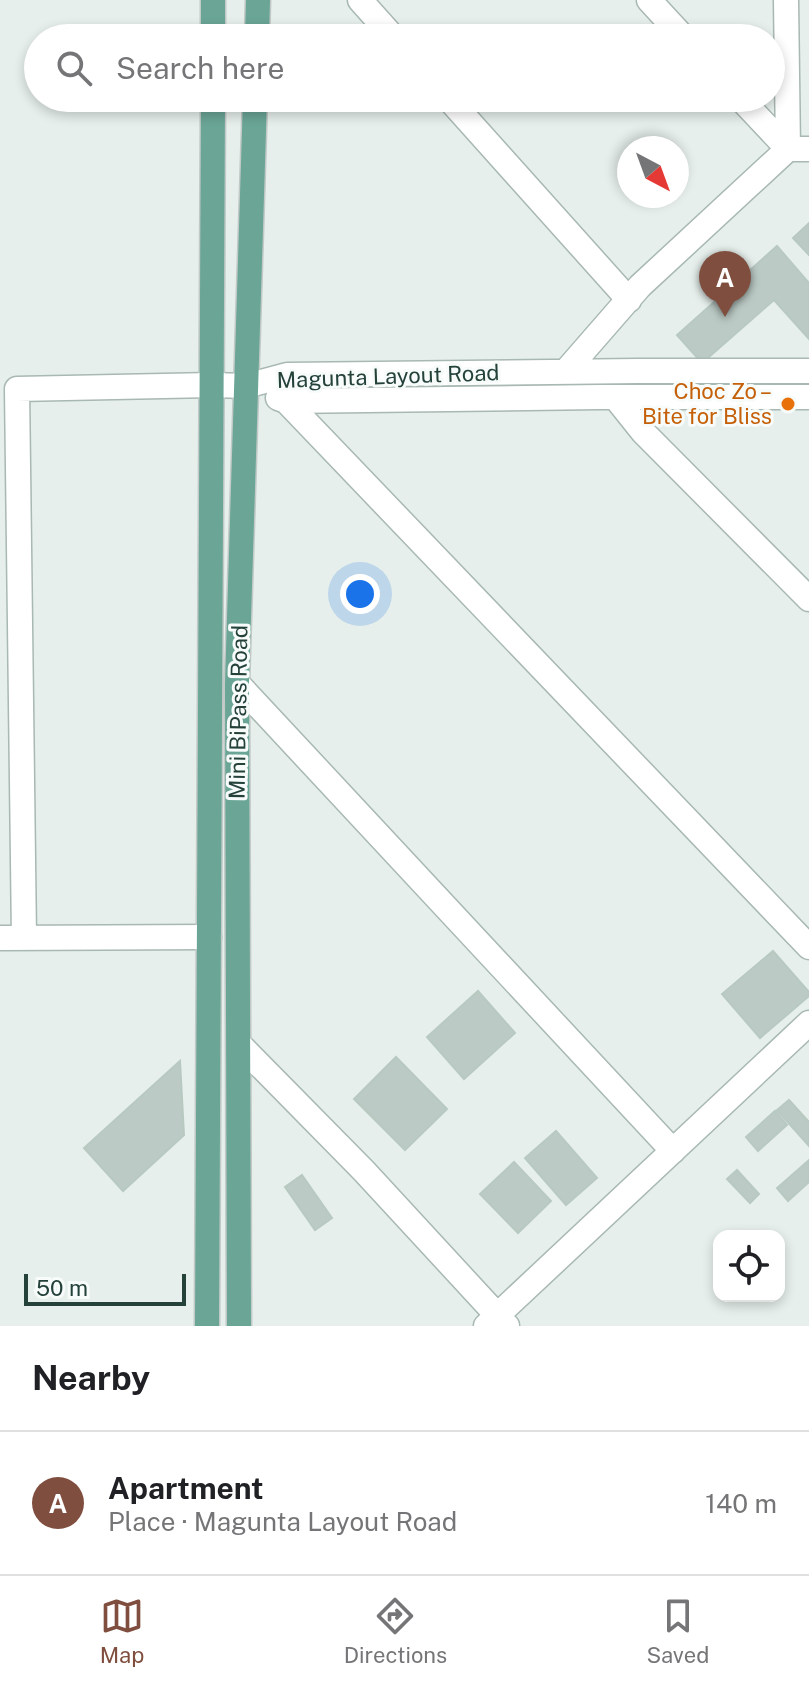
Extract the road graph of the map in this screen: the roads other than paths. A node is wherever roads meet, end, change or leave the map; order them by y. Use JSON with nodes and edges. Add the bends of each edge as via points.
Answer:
{"nodes":[{"id":1,"x":213,"y":0,"type":"edge"},
{"id":2,"x":258,"y":0,"type":"edge"},
{"id":3,"x":360,"y":0,"type":"edge"},
{"id":4,"x":649,"y":0,"type":"edge"},
{"id":5,"x":786,"y":0,"type":"edge"},
{"id":6,"x":213,"y":24,"type":"edge"},
{"id":7,"x":257,"y":24,"type":"edge"},
{"id":8,"x":381,"y":24,"type":"edge"},
{"id":9,"x":671,"y":24,"type":"edge"},
{"id":10,"x":213,"y":112,"type":"edge"},
{"id":11,"x":255,"y":112,"type":"edge"},
{"id":12,"x":461,"y":112,"type":"edge"},
{"id":13,"x":756,"y":112,"type":"edge"},
{"id":14,"x":798,"y":149,"type":"edge"},
{"id":15,"x":629,"y":300,"type":"junction"},
{"id":16,"x":566,"y":371,"type":"junction"},
{"id":17,"x":809,"y":371,"type":"edge"},
{"id":18,"x":212,"y":385,"type":"junction"},
{"id":19,"x":246,"y":386,"type":"junction"},
{"id":20,"x":615,"y":397,"type":"junction"},
{"id":21,"x":809,"y":397,"type":"edge"},
{"id":22,"x":286,"y":401,"type":"junction"},
{"id":23,"x":809,"y":599,"type":"edge"},
{"id":24,"x":237,"y":683,"type":"junction"},
{"id":25,"x":209,"y":937,"type":"junction"},
{"id":26,"x":12,"y":938,"type":"edge"},
{"id":27,"x":809,"y":947,"type":"edge"},
{"id":28,"x":809,"y":1023,"type":"edge"},
{"id":29,"x":239,"y":1044,"type":"junction"},
{"id":30,"x":673,"y":1151,"type":"junction"},
{"id":31,"x":497,"y":1323,"type":"edge"},
{"id":32,"x":207,"y":1326,"type":"edge"},
{"id":33,"x":239,"y":1326,"type":"edge"}],
"edges":[{"from":1,"to":6,"type":"main road"},
{"from":2,"to":7,"type":"main road"},
{"from":3,"to":8,"type":"street"},
{"from":4,"to":9,"type":"street"},
{"from":5,"to":14,"type":"street"},
{"from":10,"to":18,"type":"main road"},
{"from":11,"to":19,"type":"main road","name":"Mini BiPass Road"},
{"from":12,"to":15,"type":"street"},
{"from":13,"to":14,"type":"street"},
{"from":14,"to":15,"type":"street"},
{"from":15,"to":16,"type":"street"},
{"from":16,"to":17,"type":"street","name":"Magunta Layout Road"},
{"from":16,"to":19,"type":"street","name":"Magunta Layout Road","via":[[287,375]]},
{"from":18,"to":19,"type":"street"},
{"from":18,"to":25,"type":"main road"},
{"from":18,"to":26,"type":"street","via":[[17,389]]},
{"from":19,"to":22,"type":"street","name":"Magunta Layout Road"},
{"from":19,"to":24,"type":"main road","name":"Mini BiPass Road"},
{"from":20,"to":21,"type":"street","name":"Magunta Layout Road"},
{"from":20,"to":22,"type":"street","name":"Magunta Layout Road"},
{"from":20,"to":23,"type":"street","via":[[643,432]]},
{"from":22,"to":27,"type":"street"},
{"from":24,"to":29,"type":"main road","name":"Mini BiPass Road"},
{"from":24,"to":30,"type":"street"},
{"from":25,"to":26,"type":"street"},
{"from":25,"to":32,"type":"main road"},
{"from":28,"to":30,"type":"street"},
{"from":29,"to":31,"type":"street","via":[[364,1171]]},
{"from":29,"to":33,"type":"main road","name":"Mini BiPass Road"},
{"from":30,"to":31,"type":"street"}]}
